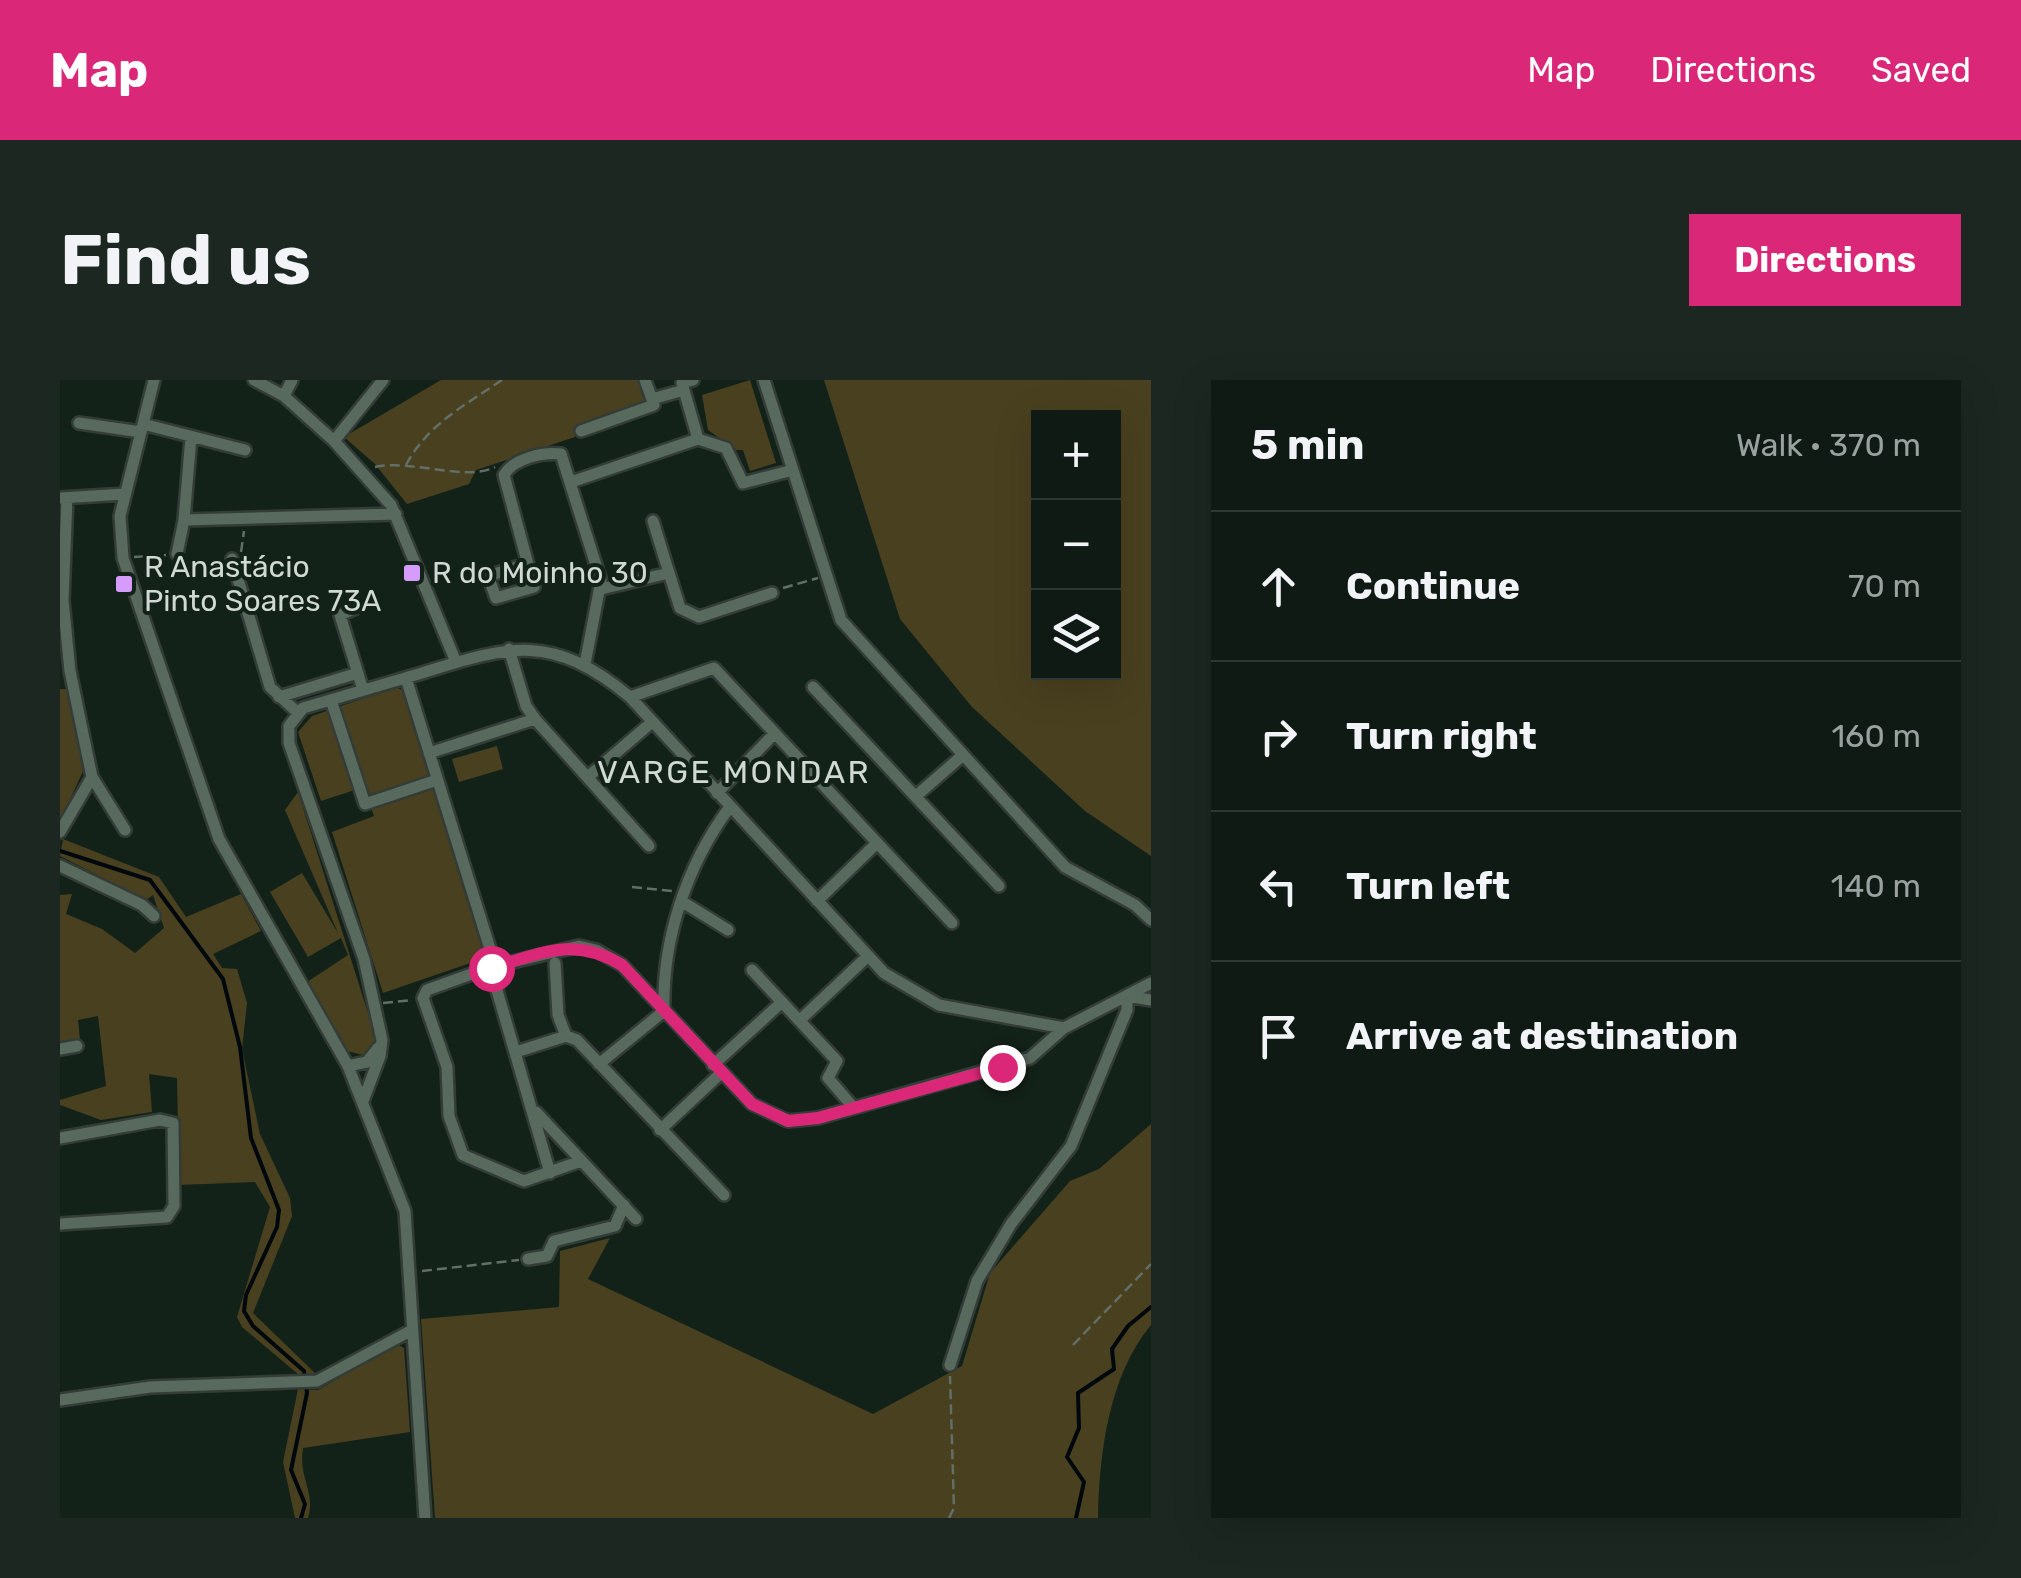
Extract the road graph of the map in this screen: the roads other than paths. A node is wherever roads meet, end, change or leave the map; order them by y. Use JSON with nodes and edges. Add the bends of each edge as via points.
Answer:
{"nodes":[{"id":1,"x":154,"y":380,"type":"edge"},
{"id":2,"x":254,"y":380,"type":"edge"},
{"id":3,"x":292,"y":380,"type":"edge"},
{"id":4,"x":382,"y":380,"type":"edge"},
{"id":5,"x":645,"y":380,"type":"edge"},
{"id":6,"x":764,"y":380,"type":"edge"},
{"id":7,"x":688,"y":385,"type":"edge"},
{"id":8,"x":284,"y":396,"type":"junction"},
{"id":9,"x":652,"y":399,"type":"junction"},
{"id":10,"x":79,"y":424,"type":"dead end"},
{"id":11,"x":142,"y":428,"type":"junction"},
{"id":12,"x":582,"y":431,"type":"dead end"},
{"id":13,"x":192,"y":437,"type":"junction"},
{"id":14,"x":698,"y":439,"type":"junction"},
{"id":15,"x":334,"y":440,"type":"junction"},
{"id":16,"x":246,"y":450,"type":"dead end"},
{"id":17,"x":793,"y":470,"type":"junction"},
{"id":18,"x":572,"y":482,"type":"junction"},
{"id":19,"x":125,"y":494,"type":"junction"},
{"id":20,"x":63,"y":498,"type":"edge"},
{"id":21,"x":396,"y":514,"type":"junction"},
{"id":22,"x":184,"y":520,"type":"junction"},
{"id":23,"x":653,"y":520,"type":"dead end"},
{"id":24,"x":177,"y":554,"type":"road end"},
{"id":25,"x":232,"y":559,"type":"road end"},
{"id":26,"x":526,"y":564,"type":"dead end"},
{"id":27,"x":669,"y":573,"type":"junction"},
{"id":28,"x":601,"y":589,"type":"junction"},
{"id":29,"x":772,"y":593,"type":"road end"},
{"id":30,"x":354,"y":609,"type":"dead end"},
{"id":31,"x":508,"y":648,"type":"junction"},
{"id":32,"x":456,"y":662,"type":"junction"},
{"id":33,"x":585,"y":664,"type":"junction"},
{"id":34,"x":358,"y":672,"type":"junction"},
{"id":35,"x":406,"y":678,"type":"junction"},
{"id":36,"x":813,"y":687,"type":"dead end"},
{"id":37,"x":363,"y":690,"type":"junction"},
{"id":38,"x":279,"y":697,"type":"junction"},
{"id":39,"x":630,"y":698,"type":"junction"},
{"id":40,"x":331,"y":700,"type":"junction"},
{"id":41,"x":298,"y":712,"type":"junction"},
{"id":42,"x":535,"y":719,"type":"junction"},
{"id":43,"x":652,"y":722,"type":"junction"},
{"id":44,"x":775,"y":733,"type":"junction"},
{"id":45,"x":429,"y":753,"type":"junction"},
{"id":46,"x":963,"y":755,"type":"junction"},
{"id":47,"x":589,"y":776,"type":"junction"},
{"id":48,"x":92,"y":777,"type":"junction"},
{"id":49,"x":437,"y":780,"type":"junction"},
{"id":50,"x":717,"y":793,"type":"junction"},
{"id":51,"x":916,"y":796,"type":"junction"},
{"id":52,"x":729,"y":808,"type":"junction"},
{"id":53,"x":125,"y":830,"type":"dead end"},
{"id":54,"x":60,"y":832,"type":"edge"},
{"id":55,"x":877,"y":843,"type":"junction"},
{"id":56,"x":649,"y":846,"type":"dead end"},
{"id":57,"x":60,"y":866,"type":"edge"},
{"id":58,"x":1000,"y":886,"type":"dead end"},
{"id":59,"x":682,"y":898,"type":"junction"},
{"id":60,"x":818,"y":900,"type":"junction"},
{"id":61,"x":154,"y":916,"type":"dead end"},
{"id":62,"x":1151,"y":920,"type":"edge"},
{"id":63,"x":952,"y":924,"type":"dead end"},
{"id":64,"x":728,"y":930,"type":"dead end"},
{"id":65,"x":868,"y":956,"type":"junction"},
{"id":66,"x":556,"y":963,"type":"dead end"},
{"id":67,"x":491,"y":968,"type":"junction"},
{"id":68,"x":752,"y":970,"type":"dead end"},
{"id":69,"x":1151,"y":983,"type":"edge"},
{"id":70,"x":1127,"y":996,"type":"junction"},
{"id":71,"x":1151,"y":1000,"type":"edge"},
{"id":72,"x":782,"y":1002,"type":"junction"},
{"id":73,"x":664,"y":1011,"type":"junction"},
{"id":74,"x":800,"y":1020,"type":"junction"},
{"id":75,"x":1064,"y":1028,"type":"junction"},
{"id":76,"x":566,"y":1036,"type":"junction"},
{"id":77,"x":382,"y":1040,"type":"junction"},
{"id":78,"x":77,"y":1046,"type":"dead end"},
{"id":79,"x":60,"y":1050,"type":"edge"},
{"id":80,"x":516,"y":1052,"type":"junction"},
{"id":81,"x":599,"y":1064,"type":"junction"},
{"id":82,"x":354,"y":1066,"type":"junction"},
{"id":83,"x":717,"y":1069,"type":"junction"},
{"id":84,"x":374,"y":1072,"type":"junction"},
{"id":85,"x":355,"y":1080,"type":"junction"},
{"id":86,"x":363,"y":1101,"type":"junction"},
{"id":87,"x":854,"y":1108,"type":"junction"},
{"id":88,"x":533,"y":1109,"type":"junction"},
{"id":89,"x":660,"y":1130,"type":"junction"},
{"id":90,"x":60,"y":1138,"type":"edge"},
{"id":91,"x":581,"y":1161,"type":"junction"},
{"id":92,"x":550,"y":1173,"type":"junction"},
{"id":93,"x":724,"y":1195,"type":"dead end"},
{"id":94,"x":624,"y":1206,"type":"junction"},
{"id":95,"x":636,"y":1219,"type":"dead end"},
{"id":96,"x":60,"y":1224,"type":"edge"},
{"id":97,"x":528,"y":1258,"type":"road end"},
{"id":98,"x":412,"y":1330,"type":"junction"},
{"id":99,"x":950,"y":1365,"type":"road end"},
{"id":100,"x":60,"y":1400,"type":"edge"},
{"id":101,"x":425,"y":1518,"type":"edge"}],
"edges":[{"from":1,"to":11,"type":"street"},
{"from":2,"to":8,"type":"street"},
{"from":3,"to":8,"type":"street"},
{"from":4,"to":15,"type":"street"},
{"from":5,"to":9,"type":"street"},
{"from":6,"to":17,"type":"street"},
{"from":7,"to":9,"type":"street"},
{"from":7,"to":14,"type":"street"},
{"from":8,"to":15,"type":"street"},
{"from":9,"to":12,"type":"street","via":[[654,405]]},
{"from":10,"to":11,"type":"street"},
{"from":11,"to":13,"type":"street"},
{"from":11,"to":19,"type":"street"},
{"from":13,"to":16,"type":"street"},
{"from":13,"to":22,"type":"street"},
{"from":14,"to":17,"type":"street","via":[[726,448],[742,483]]},
{"from":14,"to":18,"type":"street"},
{"from":15,"to":21,"type":"street"},
{"from":17,"to":46,"type":"street","via":[[841,620]]},
{"from":18,"to":26,"type":"street","via":[[561,454],[548,452],[509,467],[504,489]]},
{"from":18,"to":28,"type":"street"},
{"from":19,"to":20,"type":"street"},
{"from":19,"to":82,"type":"street","via":[[118,534],[123,558],[218,839]]},
{"from":20,"to":48,"type":"street","via":[[70,670]]},
{"from":21,"to":22,"type":"street"},
{"from":21,"to":32,"type":"street"},
{"from":22,"to":24,"type":"street"},
{"from":23,"to":27,"type":"street"},
{"from":25,"to":38,"type":"street","via":[[270,687]]},
{"from":27,"to":28,"type":"street"},
{"from":27,"to":29,"type":"street","via":[[680,608],[692,616]]},
{"from":28,"to":33,"type":"street"},
{"from":30,"to":34,"type":"street","via":[[340,615]]},
{"from":31,"to":32,"type":"street"},
{"from":31,"to":33,"type":"street"},
{"from":31,"to":42,"type":"street"},
{"from":32,"to":35,"type":"street"},
{"from":33,"to":39,"type":"street"},
{"from":34,"to":37,"type":"street"},
{"from":34,"to":38,"type":"street"},
{"from":35,"to":37,"type":"street"},
{"from":35,"to":45,"type":"street"},
{"from":36,"to":51,"type":"street"},
{"from":37,"to":40,"type":"street"},
{"from":38,"to":41,"type":"street"},
{"from":39,"to":43,"type":"street"},
{"from":39,"to":44,"type":"street","via":[[714,668]]},
{"from":40,"to":41,"type":"street"},
{"from":40,"to":49,"type":"street","via":[[366,804]]},
{"from":41,"to":77,"type":"street","via":[[289,742],[364,959]]},
{"from":42,"to":45,"type":"street"},
{"from":42,"to":47,"type":"street"},
{"from":43,"to":47,"type":"street"},
{"from":43,"to":50,"type":"street"},
{"from":44,"to":50,"type":"street"},
{"from":44,"to":55,"type":"street"},
{"from":45,"to":49,"type":"street"},
{"from":46,"to":51,"type":"street"},
{"from":46,"to":62,"type":"street","via":[[1064,867]]},
{"from":47,"to":56,"type":"street"},
{"from":48,"to":53,"type":"street"},
{"from":48,"to":54,"type":"street"},
{"from":49,"to":67,"type":"street"},
{"from":50,"to":52,"type":"street"},
{"from":51,"to":58,"type":"street"},
{"from":52,"to":59,"type":"street","via":[[709,835]]},
{"from":52,"to":60,"type":"street"},
{"from":55,"to":60,"type":"street"},
{"from":55,"to":63,"type":"street"},
{"from":57,"to":61,"type":"street"},
{"from":59,"to":64,"type":"street"},
{"from":59,"to":73,"type":"street","via":[[667,959]]},
{"from":60,"to":65,"type":"street"},
{"from":65,"to":74,"type":"street"},
{"from":65,"to":75,"type":"street","via":[[898,984],[939,1005]]},
{"from":66,"to":76,"type":"street","via":[[558,1016]]},
{"from":67,"to":73,"type":"street","via":[[563,948],[596,950],[622,965]]},
{"from":67,"to":80,"type":"street"},
{"from":67,"to":92,"type":"street","via":[[425,994],[447,1067],[449,1116],[463,1155],[515,1180]]},
{"from":68,"to":72,"type":"street"},
{"from":69,"to":70,"type":"street"},
{"from":70,"to":71,"type":"street"},
{"from":70,"to":75,"type":"street"},
{"from":70,"to":99,"type":"street","via":[[1128,1010],[1074,1141],[977,1280]]},
{"from":72,"to":74,"type":"street"},
{"from":72,"to":83,"type":"street"},
{"from":73,"to":81,"type":"street"},
{"from":73,"to":83,"type":"street"},
{"from":74,"to":87,"type":"street","via":[[837,1061],[828,1078]]},
{"from":75,"to":87,"type":"street","via":[[1030,1058]]},
{"from":76,"to":80,"type":"street"},
{"from":76,"to":81,"type":"street"},
{"from":77,"to":82,"type":"street","via":[[372,1057]]},
{"from":77,"to":84,"type":"street"},
{"from":78,"to":79,"type":"street"},
{"from":80,"to":88,"type":"street"},
{"from":81,"to":89,"type":"street"},
{"from":82,"to":85,"type":"street"},
{"from":83,"to":87,"type":"street","via":[[752,1104],[788,1121]]},
{"from":83,"to":89,"type":"street"},
{"from":84,"to":85,"type":"street"},
{"from":84,"to":86,"type":"street"},
{"from":85,"to":86,"type":"street"},
{"from":86,"to":98,"type":"street","via":[[405,1211]]},
{"from":88,"to":91,"type":"street"},
{"from":88,"to":92,"type":"street"},
{"from":89,"to":93,"type":"street"},
{"from":90,"to":96,"type":"street","via":[[160,1120],[173,1124],[174,1206],[167,1217]]},
{"from":91,"to":92,"type":"street"},
{"from":91,"to":94,"type":"street"},
{"from":94,"to":95,"type":"street"},
{"from":94,"to":97,"type":"street","via":[[615,1226],[554,1242],[548,1256]]},
{"from":98,"to":100,"type":"street","via":[[316,1381],[150,1388]]},
{"from":98,"to":101,"type":"street"}]}
